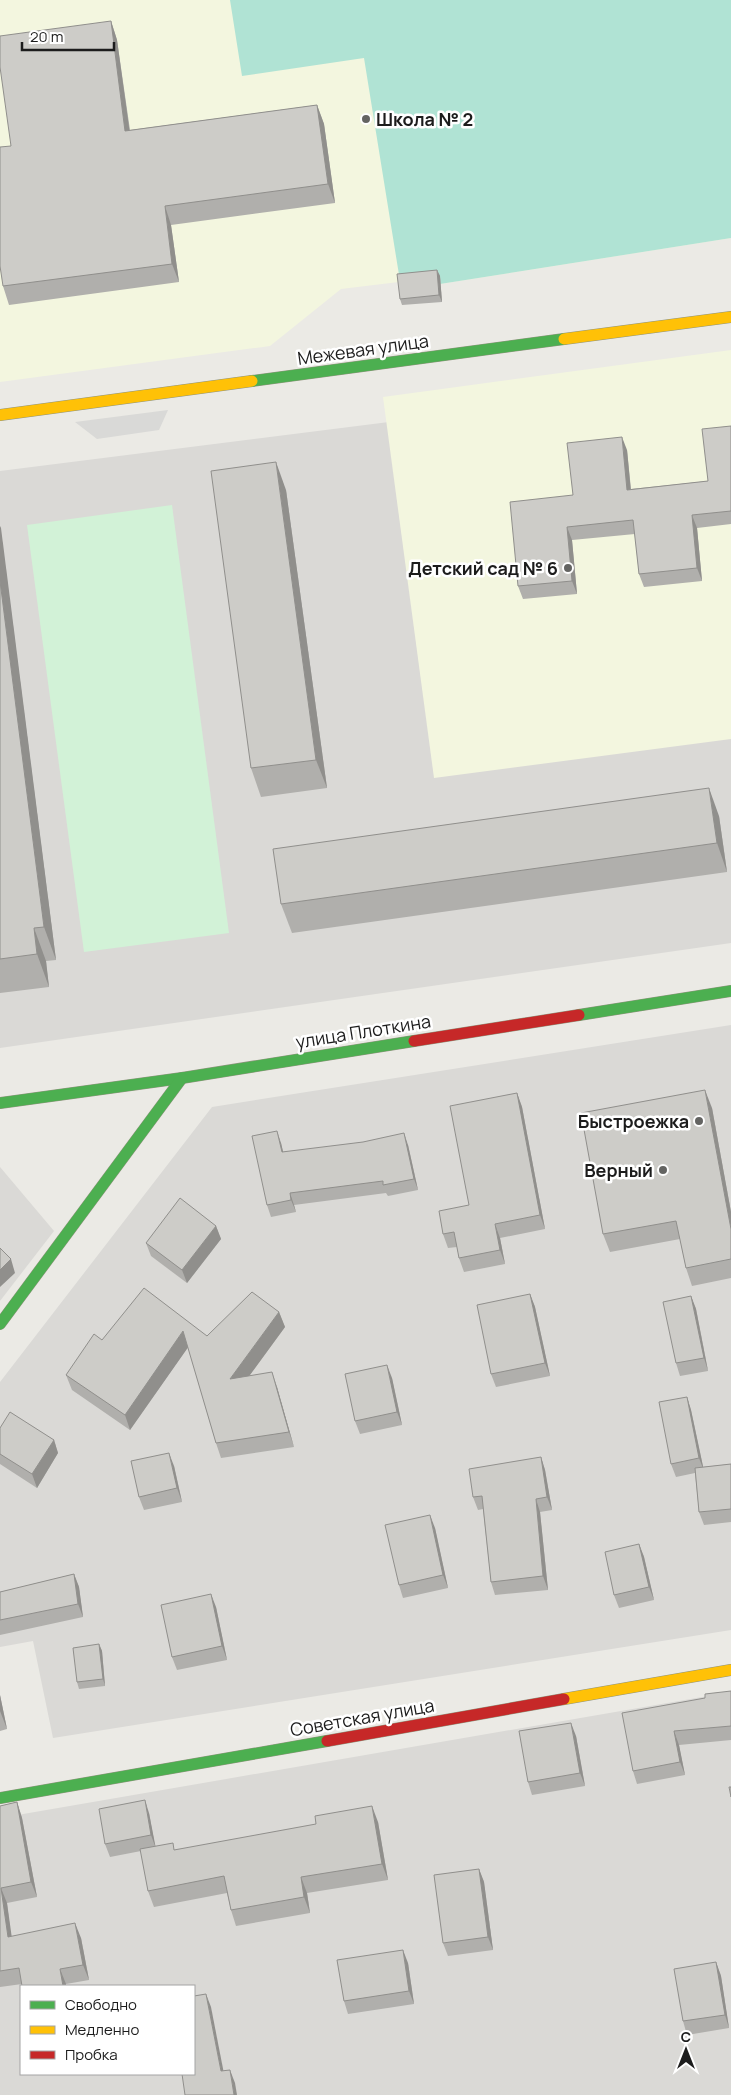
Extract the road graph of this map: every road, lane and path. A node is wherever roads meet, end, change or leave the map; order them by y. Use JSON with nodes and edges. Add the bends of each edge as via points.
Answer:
{"nodes":[{"id":1,"x":731,"y":317,"type":"edge"},
{"id":2,"x":0,"y":415,"type":"edge"},
{"id":3,"x":731,"y":991,"type":"edge"},
{"id":4,"x":182,"y":1078,"type":"junction"},
{"id":5,"x":0,"y":1103,"type":"edge"},
{"id":6,"x":0,"y":1324,"type":"edge"},
{"id":7,"x":731,"y":1670,"type":"edge"},
{"id":8,"x":0,"y":1798,"type":"edge"}],
"edges":[{"from":1,"to":2,"type":"street","name":"Межевая улица"},
{"from":3,"to":4,"type":"street","name":"улица Плоткина"},
{"from":4,"to":5,"type":"street","name":"улица Плоткина"},
{"from":4,"to":6,"type":"street"},
{"from":7,"to":8,"type":"street","name":"Советская улица"}]}
